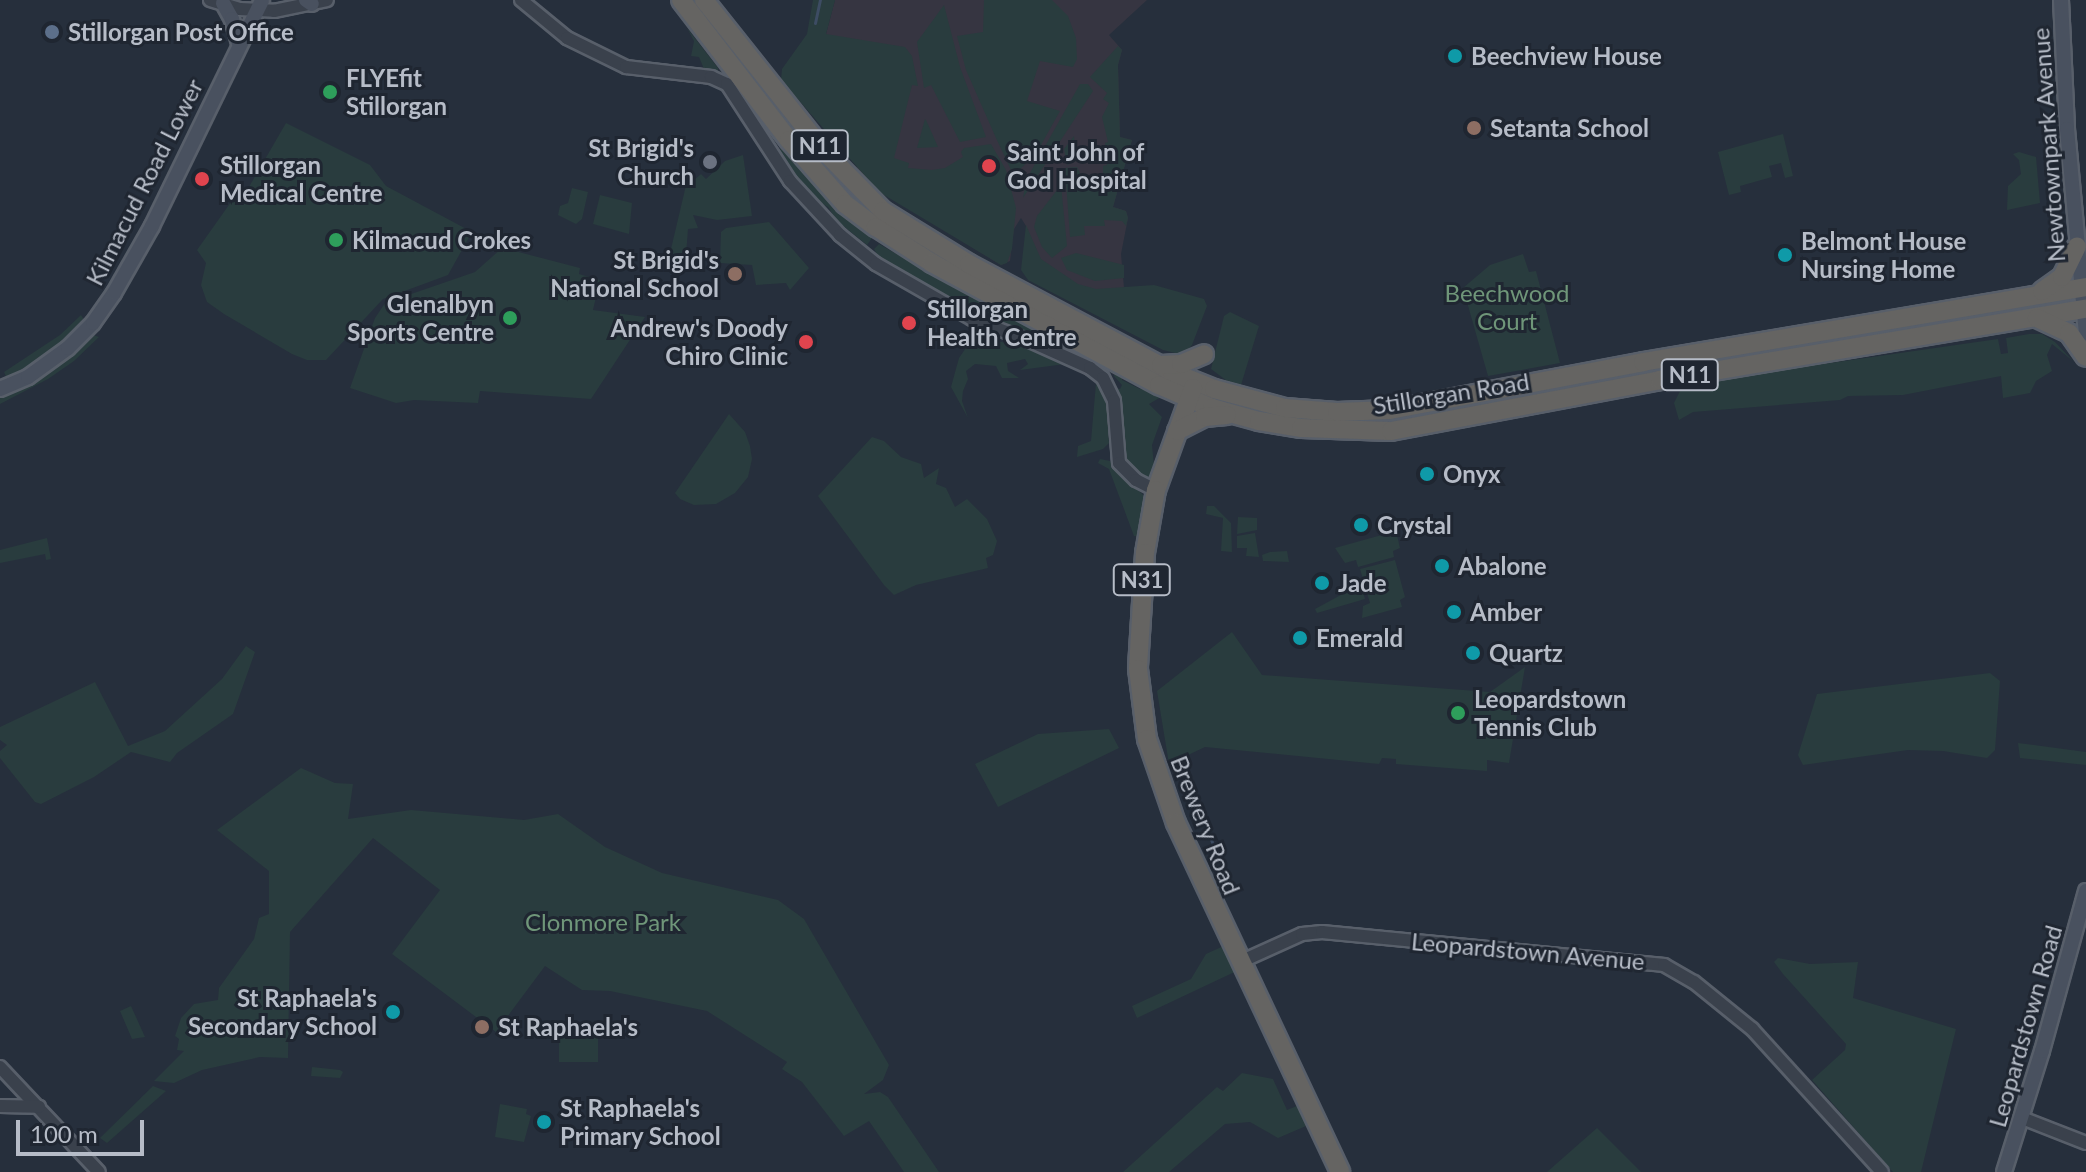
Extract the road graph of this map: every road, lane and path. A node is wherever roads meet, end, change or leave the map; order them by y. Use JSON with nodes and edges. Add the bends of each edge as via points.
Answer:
{"nodes":[{"id":1,"x":521,"y":0,"type":"edge"},
{"id":2,"x":681,"y":0,"type":"edge"},
{"id":3,"x":704,"y":0,"type":"edge"},
{"id":4,"x":2061,"y":0,"type":"edge"},
{"id":5,"x":315,"y":1,"type":"edge"},
{"id":6,"x":217,"y":2,"type":"edge"},
{"id":7,"x":259,"y":5,"type":"edge"},
{"id":8,"x":239,"y":43,"type":"junction"},
{"id":9,"x":2081,"y":253,"type":"edge"},
{"id":10,"x":2083,"y":287,"type":"edge"},
{"id":11,"x":2032,"y":295,"type":"junction"},
{"id":12,"x":2084,"y":309,"type":"edge"},
{"id":13,"x":2034,"y":318,"type":"junction"},
{"id":14,"x":2086,"y":333,"type":"edge"},
{"id":15,"x":1204,"y":354,"type":"dead end"},
{"id":16,"x":2086,"y":357,"type":"edge"},
{"id":17,"x":1155,"y":363,"type":"junction"},
{"id":18,"x":1155,"y":383,"type":"junction"},
{"id":19,"x":0,"y":389,"type":"edge"},
{"id":20,"x":1192,"y":390,"type":"junction"},
{"id":21,"x":1231,"y":414,"type":"junction"},
{"id":22,"x":1177,"y":431,"type":"junction"},
{"id":23,"x":1156,"y":490,"type":"junction"},
{"id":24,"x":2086,"y":891,"type":"edge"},
{"id":25,"x":1240,"y":962,"type":"junction"},
{"id":26,"x":0,"y":1067,"type":"edge"},
{"id":27,"x":10,"y":1078,"type":"junction"},
{"id":28,"x":1,"y":1088,"type":"edge"},
{"id":29,"x":0,"y":1106,"type":"edge"},
{"id":30,"x":39,"y":1107,"type":"junction"},
{"id":31,"x":2022,"y":1118,"type":"junction"},
{"id":32,"x":2086,"y":1143,"type":"edge"},
{"id":33,"x":99,"y":1172,"type":"edge"},
{"id":34,"x":1340,"y":1172,"type":"edge"},
{"id":35,"x":1882,"y":1172,"type":"edge"},
{"id":36,"x":2004,"y":1172,"type":"edge"}],
"edges":[{"from":1,"to":23,"type":"street","via":[[567,38],[626,67],[711,77],[735,93],[790,181],[840,235],[876,264],[972,319],[1103,378],[1114,401],[1119,463]]},
{"from":2,"to":18,"type":"highway","name":"Stillorgan Road","number":"N11","via":[[789,140],[861,217],[932,263]]},
{"from":3,"to":17,"type":"highway","name":"Stillorgan Road","number":"N11","via":[[824,151],[880,210]]},
{"from":4,"to":9,"type":"main road","name":"Newtownpark Avenue"},
{"from":5,"to":7,"type":"street","via":[[274,11]]},
{"from":6,"to":7,"type":"street"},
{"from":6,"to":8,"type":"main road","via":[[232,19]]},
{"from":7,"to":8,"type":"main road","name":"Kilmacud Road Lower"},
{"from":8,"to":19,"type":"main road","name":"Kilmacud Road Lower","via":[[152,226],[99,315],[57,357]]},
{"from":9,"to":10,"type":"main road","name":"Newtownpark Avenue"},
{"from":9,"to":11,"type":"highway","number":"N11","via":[[2062,277]]},
{"from":10,"to":11,"type":"highway","name":"Stillorgan Road","number":"N11"},
{"from":10,"to":12,"type":"main road"},
{"from":11,"to":20,"type":"highway","name":"Stillorgan Road","number":"N11","via":[[1390,410],[1285,408]]},
{"from":12,"to":13,"type":"highway","name":"Stillorgan Road","number":"N11"},
{"from":12,"to":14,"type":"main road"},
{"from":13,"to":16,"type":"highway","via":[[2069,333]]},
{"from":13,"to":21,"type":"highway","name":"Stillorgan Road","number":"N11","via":[[1391,431],[1301,428]]},
{"from":15,"to":17,"type":"highway","via":[[1181,364]]},
{"from":17,"to":20,"type":"highway","name":"Stillorgan Road","number":"N11"},
{"from":18,"to":20,"type":"highway","name":"Stillorgan Road","number":"N11"},
{"from":18,"to":22,"type":"highway","via":[[1168,400]]},
{"from":20,"to":21,"type":"highway","name":"Stillorgan Road","number":"N11"},
{"from":20,"to":22,"type":"highway","name":"Brewery Road","number":"N31"},
{"from":21,"to":22,"type":"highway","via":[[1205,417]]},
{"from":22,"to":23,"type":"highway","name":"Brewery Road","number":"N31"},
{"from":23,"to":25,"type":"highway","name":"Brewery Road","number":"N31","via":[[1139,627],[1147,739],[1168,805]]},
{"from":24,"to":31,"type":"main road","name":"Leopardstown Road"},
{"from":25,"to":34,"type":"highway","name":"Brewery Road","number":"N31"},
{"from":25,"to":35,"type":"street","name":"Leopardstown Avenue","via":[[1302,934],[1322,932],[1664,965],[1752,1029]]},
{"from":26,"to":27,"type":"street"},
{"from":27,"to":28,"type":"street"},
{"from":27,"to":30,"type":"street"},
{"from":29,"to":30,"type":"street"},
{"from":30,"to":33,"type":"street"},
{"from":31,"to":32,"type":"street"},
{"from":31,"to":36,"type":"main road","name":"Leopardstown Road"}]}
